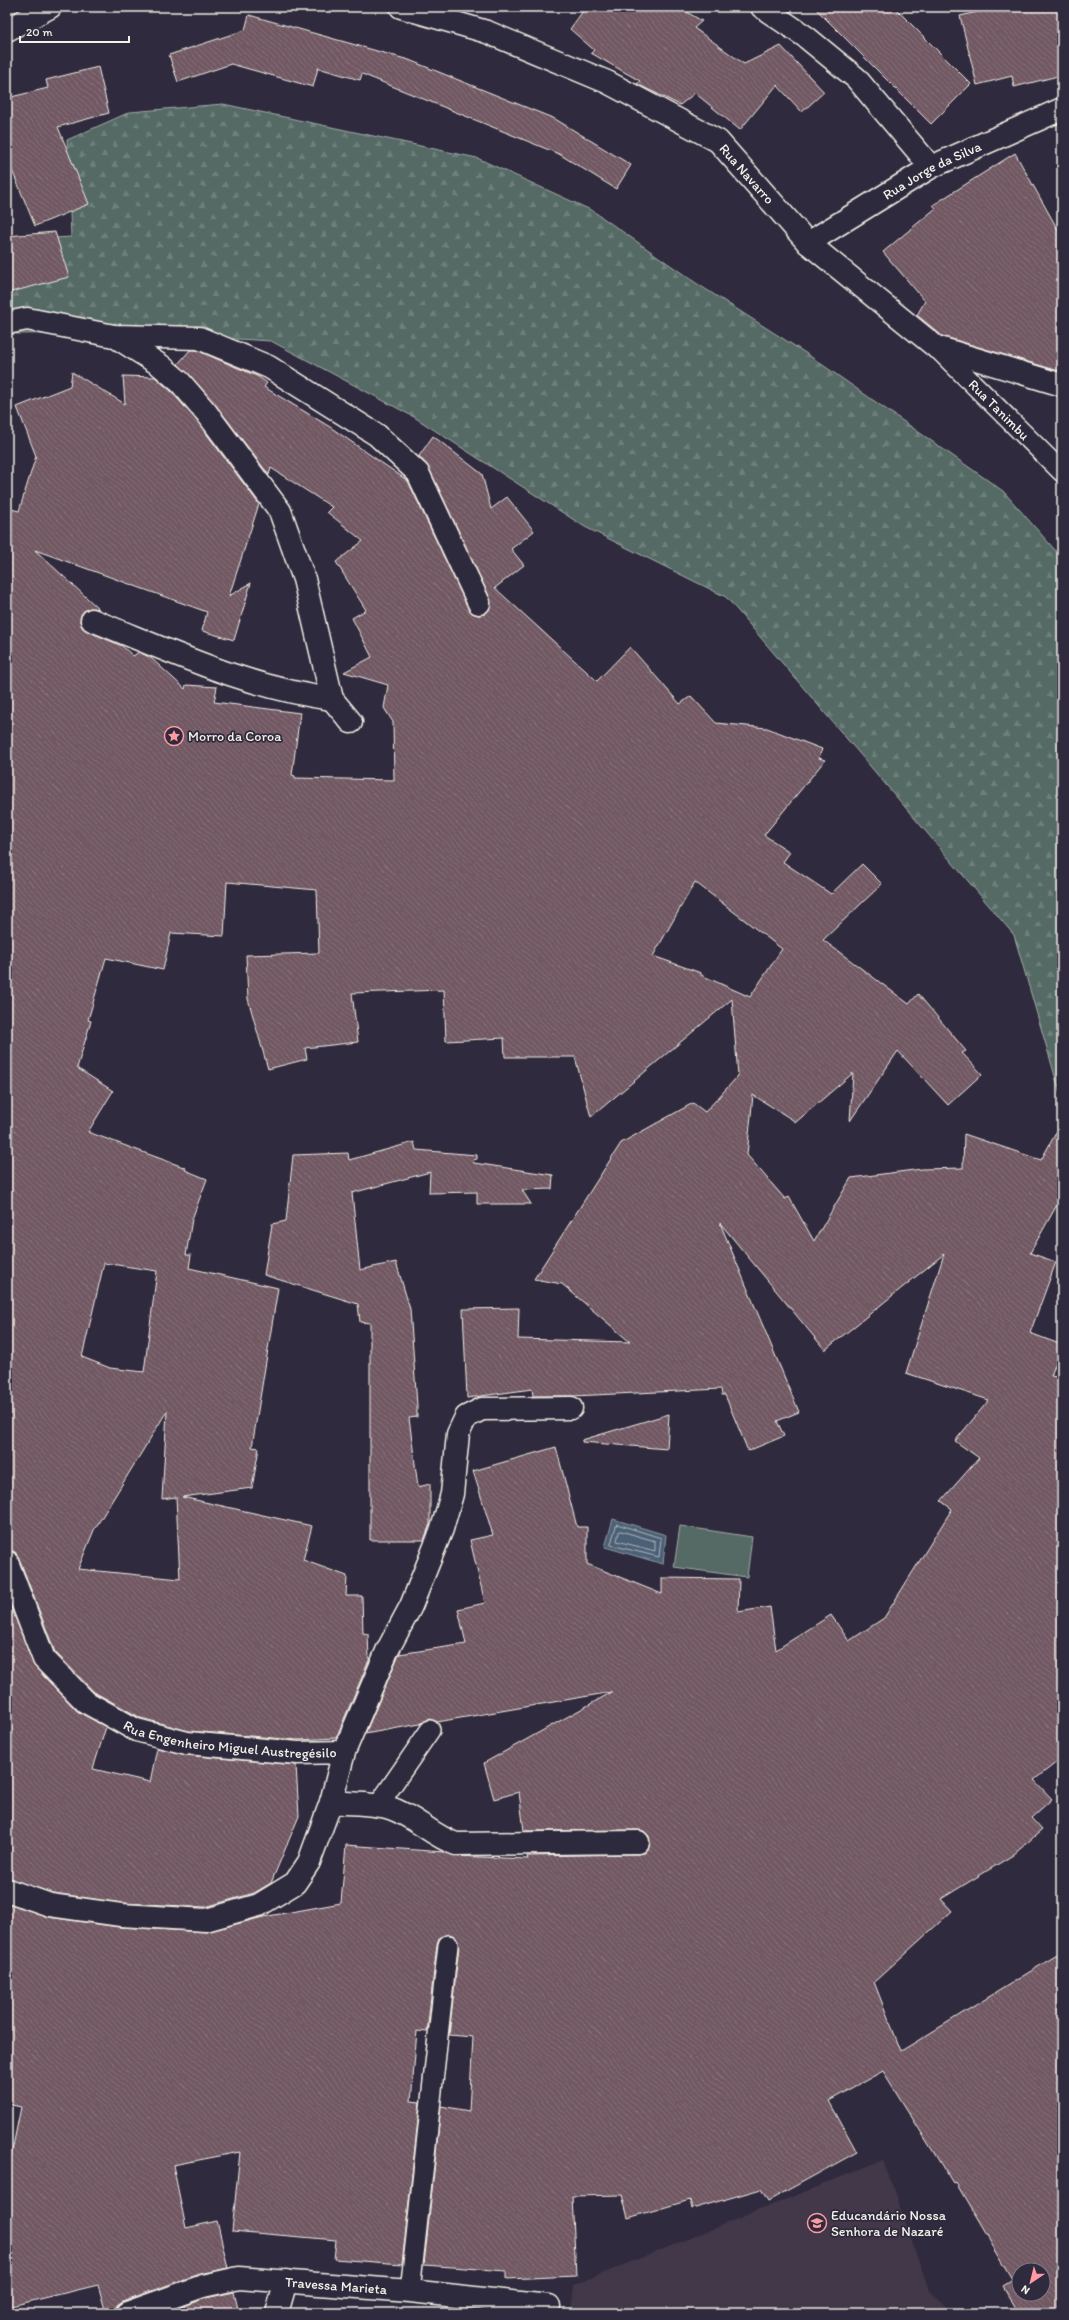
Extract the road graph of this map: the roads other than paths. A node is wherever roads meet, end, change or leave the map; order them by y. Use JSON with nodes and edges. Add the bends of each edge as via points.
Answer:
{"nodes":[{"id":1,"x":50,"y":7,"type":"edge"},
{"id":2,"x":401,"y":7,"type":"edge"},
{"id":3,"x":762,"y":7,"type":"edge"},
{"id":4,"x":7,"y":30,"type":"edge"},
{"id":5,"x":1062,"y":109,"type":"edge"},
{"id":6,"x":931,"y":167,"type":"junction"},
{"id":7,"x":808,"y":243,"type":"junction"},
{"id":8,"x":7,"y":323,"type":"edge"},
{"id":9,"x":114,"y":336,"type":"junction"},
{"id":10,"x":936,"y":347,"type":"junction"},
{"id":11,"x":1062,"y":385,"type":"edge"},
{"id":12,"x":1062,"y":472,"type":"edge"},
{"id":13,"x":479,"y":603,"type":"dead end"},
{"id":14,"x":92,"y":620,"type":"dead end"},
{"id":15,"x":332,"y":699,"type":"junction"},
{"id":16,"x":351,"y":722,"type":"dead end"},
{"id":17,"x":571,"y":1408,"type":"dead end"},
{"id":18,"x":7,"y":1562,"type":"edge"},
{"id":19,"x":430,"y":1730,"type":"dead end"},
{"id":20,"x":344,"y":1752,"type":"junction"},
{"id":21,"x":331,"y":1802,"type":"junction"},
{"id":22,"x":377,"y":1807,"type":"junction"},
{"id":23,"x":638,"y":1842,"type":"dead end"},
{"id":24,"x":7,"y":1890,"type":"edge"},
{"id":25,"x":448,"y":1945,"type":"dead end"},
{"id":26,"x":286,"y":2281,"type":"junction"},
{"id":27,"x":410,"y":2291,"type":"junction"},
{"id":28,"x":549,"y":2306,"type":"dead end"},
{"id":29,"x":127,"y":2313,"type":"edge"},
{"id":30,"x":277,"y":2313,"type":"edge"}],
"edges":[{"from":1,"to":4,"type":"street"},
{"from":2,"to":7,"type":"street","name":"Rua Navarro","via":[[487,32],[600,79],[718,141]]},
{"from":3,"to":6,"type":"street","via":[[806,37],[856,78]]},
{"from":5,"to":6,"type":"street","name":"Rua Jorge da Silva"},
{"from":6,"to":7,"type":"street","name":"Rua Jorge da Silva"},
{"from":7,"to":10,"type":"street","name":"Rua Navarro"},
{"from":8,"to":9,"type":"street","via":[[27,320]]},
{"from":9,"to":13,"type":"street","via":[[200,338],[269,367],[377,435],[418,473]]},
{"from":9,"to":15,"type":"street","via":[[160,365],[180,382],[206,412],[280,511],[304,579]]},
{"from":10,"to":11,"type":"street","name":"Rua Navarro"},
{"from":10,"to":12,"type":"lane","name":"Rua Tanimbu"},
{"from":14,"to":15,"type":"street","via":[[220,671],[305,696]]},
{"from":15,"to":16,"type":"street"},
{"from":17,"to":20,"type":"street","via":[[482,1409],[466,1418],[458,1434],[452,1494],[442,1529]]},
{"from":18,"to":20,"type":"street","name":"Rua Engenheiro Miguel Austregésilo","via":[[44,1659],[86,1702],[136,1730],[187,1743],[298,1753]]},
{"from":19,"to":22,"type":"lane"},
{"from":20,"to":21,"type":"street","name":"Rua Engenheiro Miguel Austregésilo"},
{"from":21,"to":22,"type":"street"},
{"from":21,"to":24,"type":"street","name":"Rua Engenheiro Miguel Austregésilo","via":[[309,1862],[295,1883],[259,1904],[206,1920],[121,1915],[50,1905]]},
{"from":22,"to":23,"type":"street","via":[[390,1808],[407,1815],[456,1844]]},
{"from":25,"to":27,"type":"lane"},
{"from":26,"to":27,"type":"street","name":"Travessa Marieta"},
{"from":26,"to":29,"type":"street","name":"Travessa Marieta","via":[[239,2278],[203,2286]]},
{"from":26,"to":30,"type":"street"},
{"from":27,"to":28,"type":"street","name":"Travessa Marieta"}]}
